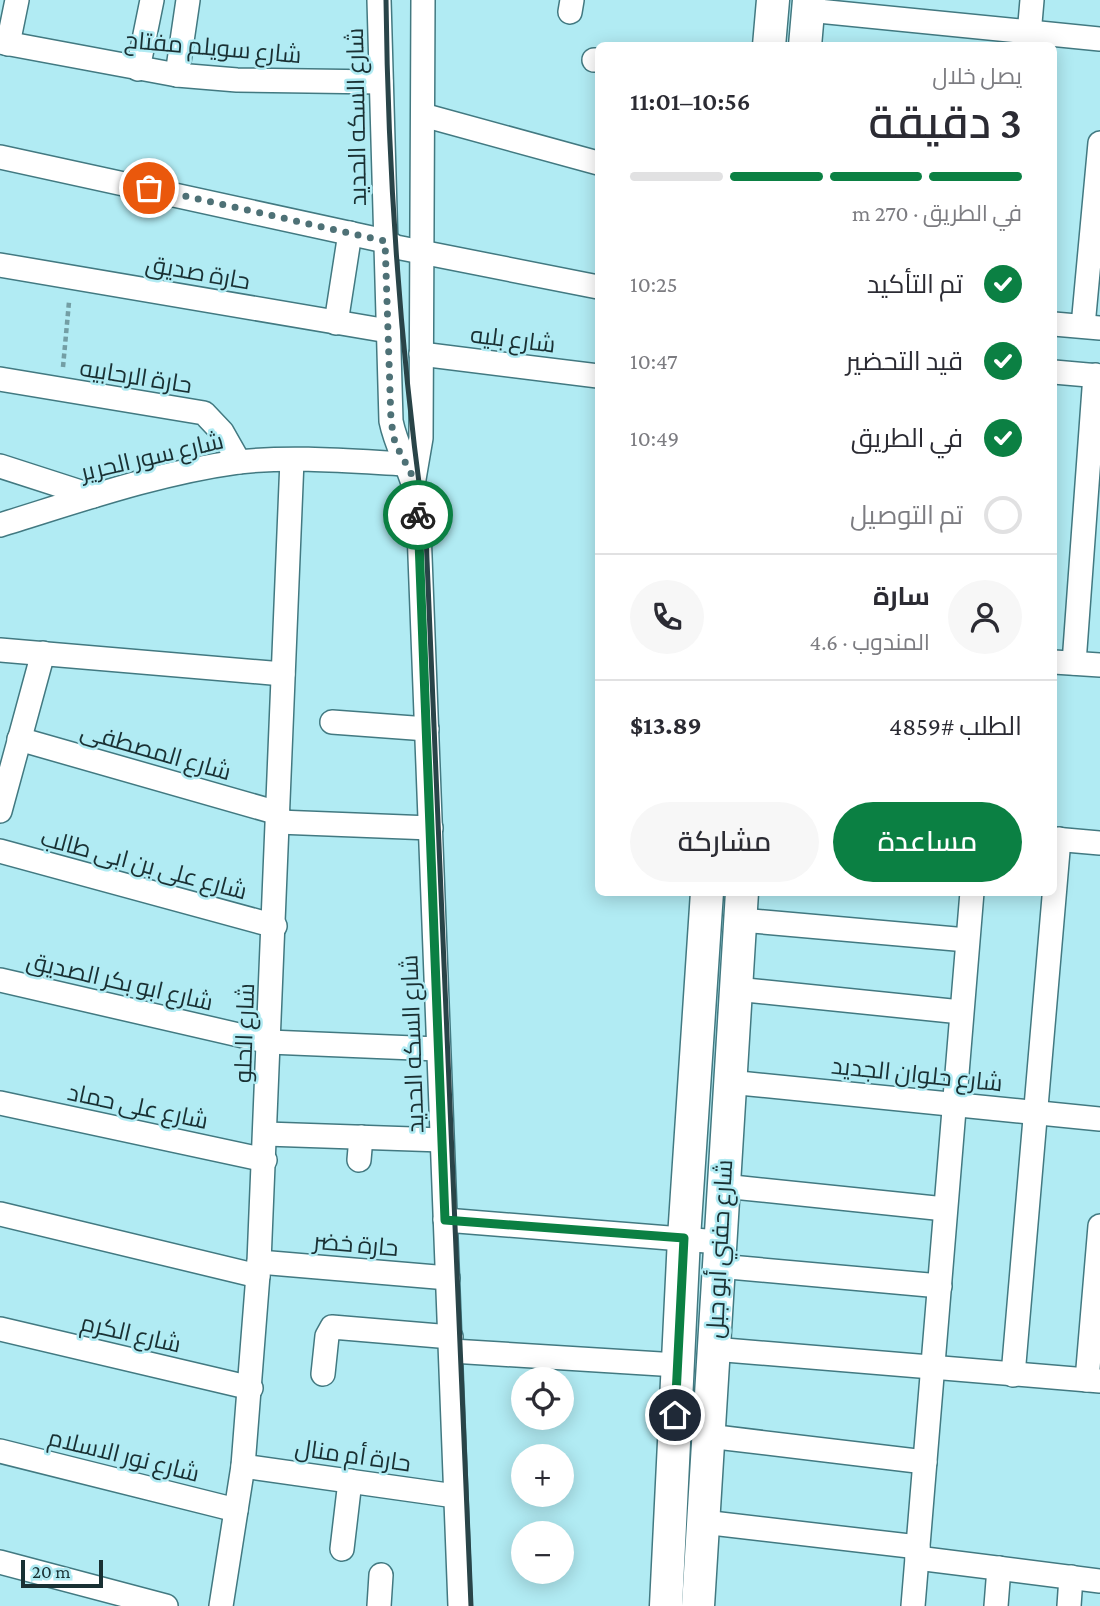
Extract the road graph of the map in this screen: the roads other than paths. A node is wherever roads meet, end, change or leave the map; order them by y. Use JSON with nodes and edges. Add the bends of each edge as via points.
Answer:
{"nodes":[{"id":1,"x":17,"y":0,"type":"edge"},
{"id":2,"x":152,"y":0,"type":"edge"},
{"id":3,"x":188,"y":0,"type":"edge"},
{"id":4,"x":379,"y":0,"type":"edge"},
{"id":5,"x":423,"y":0,"type":"edge"},
{"id":6,"x":773,"y":0,"type":"edge"},
{"id":7,"x":1032,"y":0,"type":"edge"},
{"id":8,"x":808,"y":5,"type":"edge"},
{"id":9,"x":1028,"y":39,"type":"edge"},
{"id":10,"x":1100,"y":39,"type":"edge"},
{"id":11,"x":769,"y":42,"type":"edge"},
{"id":12,"x":805,"y":42,"type":"edge"},
{"id":13,"x":4,"y":43,"type":"edge"},
{"id":14,"x":138,"y":69,"type":"junction"},
{"id":15,"x":177,"y":75,"type":"junction"},
{"id":16,"x":381,"y":82,"type":"junction"},
{"id":17,"x":423,"y":115,"type":"junction"},
{"id":18,"x":1100,"y":143,"type":"edge"},
{"id":19,"x":0,"y":157,"type":"edge"},
{"id":20,"x":595,"y":162,"type":"edge"},
{"id":21,"x":350,"y":233,"type":"junction"},
{"id":22,"x":385,"y":241,"type":"junction"},
{"id":23,"x":422,"y":252,"type":"junction"},
{"id":24,"x":0,"y":265,"type":"edge"},
{"id":25,"x":595,"y":286,"type":"edge"},
{"id":26,"x":336,"y":323,"type":"junction"},
{"id":27,"x":1057,"y":324,"type":"edge"},
{"id":28,"x":1092,"y":327,"type":"edge"},
{"id":29,"x":388,"y":331,"type":"junction"},
{"id":30,"x":421,"y":354,"type":"junction"},
{"id":31,"x":1057,"y":372,"type":"edge"},
{"id":32,"x":1097,"y":375,"type":"edge"},
{"id":33,"x":595,"y":376,"type":"edge"},
{"id":34,"x":0,"y":379,"type":"edge"},
{"id":35,"x":292,"y":460,"type":"junction"},
{"id":36,"x":239,"y":462,"type":"junction"},
{"id":37,"x":0,"y":466,"type":"edge"},
{"id":38,"x":409,"y":472,"type":"junction"},
{"id":39,"x":93,"y":496,"type":"junction"},
{"id":40,"x":0,"y":525,"type":"edge"},
{"id":41,"x":0,"y":650,"type":"edge"},
{"id":42,"x":43,"y":653,"type":"junction"},
{"id":43,"x":1064,"y":663,"type":"edge"},
{"id":44,"x":1100,"y":664,"type":"edge"},
{"id":45,"x":283,"y":674,"type":"junction"},
{"id":46,"x":332,"y":722,"type":"dead end"},
{"id":47,"x":427,"y":729,"type":"junction"},
{"id":48,"x":19,"y":739,"type":"junction"},
{"id":49,"x":0,"y":811,"type":"edge"},
{"id":50,"x":278,"y":817,"type":"junction"},
{"id":51,"x":431,"y":828,"type":"junction"},
{"id":52,"x":1057,"y":839,"type":"edge"},
{"id":53,"x":1100,"y":843,"type":"edge"},
{"id":54,"x":0,"y":852,"type":"edge"},
{"id":55,"x":707,"y":896,"type":"edge"},
{"id":56,"x":972,"y":896,"type":"edge"},
{"id":57,"x":1052,"y":896,"type":"edge"},
{"id":58,"x":742,"y":906,"type":"edge"},
{"id":59,"x":275,"y":926,"type":"junction"},
{"id":60,"x":967,"y":940,"type":"junction"},
{"id":61,"x":0,"y":980,"type":"edge"},
{"id":62,"x":736,"y":989,"type":"junction"},
{"id":63,"x":961,"y":1012,"type":"junction"},
{"id":64,"x":269,"y":1042,"type":"junction"},
{"id":65,"x":438,"y":1049,"type":"junction"},
{"id":66,"x":729,"y":1082,"type":"junction"},
{"id":67,"x":0,"y":1103,"type":"edge"},
{"id":68,"x":953,"y":1104,"type":"junction"},
{"id":69,"x":1035,"y":1113,"type":"junction"},
{"id":70,"x":1100,"y":1119,"type":"edge"},
{"id":71,"x":266,"y":1134,"type":"junction"},
{"id":72,"x":361,"y":1137,"type":"junction"},
{"id":73,"x":442,"y":1140,"type":"junction"},
{"id":74,"x":265,"y":1160,"type":"junction"},
{"id":75,"x":359,"y":1160,"type":"dead end"},
{"id":76,"x":723,"y":1186,"type":"junction"},
{"id":77,"x":945,"y":1209,"type":"junction"},
{"id":78,"x":0,"y":1214,"type":"edge"},
{"id":79,"x":445,"y":1220,"type":"junction"},
{"id":80,"x":1100,"y":1226,"type":"edge"},
{"id":81,"x":684,"y":1238,"type":"junction"},
{"id":82,"x":719,"y":1254,"type":"junction"},
{"id":83,"x":259,"y":1269,"type":"junction"},
{"id":84,"x":448,"y":1278,"type":"junction"},
{"id":85,"x":940,"y":1286,"type":"junction"},
{"id":86,"x":0,"y":1329,"type":"edge"},
{"id":87,"x":452,"y":1344,"type":"junction"},
{"id":88,"x":713,"y":1349,"type":"junction"},
{"id":89,"x":677,"y":1365,"type":"junction"},
{"id":90,"x":934,"y":1368,"type":"junction"},
{"id":91,"x":323,"y":1374,"type":"dead end"},
{"id":92,"x":1013,"y":1375,"type":"junction"},
{"id":93,"x":1094,"y":1380,"type":"edge"},
{"id":94,"x":251,"y":1388,"type":"junction"},
{"id":95,"x":708,"y":1436,"type":"junction"},
{"id":96,"x":0,"y":1451,"type":"edge"},
{"id":97,"x":925,"y":1462,"type":"junction"},
{"id":98,"x":243,"y":1466,"type":"junction"},
{"id":99,"x":350,"y":1481,"type":"junction"},
{"id":100,"x":455,"y":1496,"type":"junction"},
{"id":101,"x":236,"y":1510,"type":"junction"},
{"id":102,"x":703,"y":1522,"type":"junction"},
{"id":103,"x":342,"y":1549,"type":"dead end"},
{"id":104,"x":917,"y":1553,"type":"junction"},
{"id":105,"x":0,"y":1562,"type":"edge"},
{"id":106,"x":999,"y":1568,"type":"junction"},
{"id":107,"x":381,"y":1575,"type":"dead end"},
{"id":108,"x":1070,"y":1577,"type":"junction"},
{"id":109,"x":1100,"y":1581,"type":"edge"},
{"id":110,"x":166,"y":1606,"type":"edge"},
{"id":111,"x":221,"y":1606,"type":"edge"},
{"id":112,"x":379,"y":1606,"type":"edge"},
{"id":113,"x":460,"y":1606,"type":"edge"},
{"id":114,"x":666,"y":1606,"type":"edge"},
{"id":115,"x":698,"y":1606,"type":"edge"},
{"id":116,"x":913,"y":1606,"type":"edge"},
{"id":117,"x":996,"y":1606,"type":"edge"},
{"id":118,"x":1069,"y":1606,"type":"edge"}],
"edges":[{"from":1,"to":13,"type":"street"},
{"from":2,"to":14,"type":"street"},
{"from":3,"to":15,"type":"street"},
{"from":4,"to":16,"type":"street","name":"شارع السكه الحديد"},
{"from":5,"to":17,"type":"street","name":"شارع السكه الحديد"},
{"from":6,"to":11,"type":"street"},
{"from":7,"to":9,"type":"street"},
{"from":8,"to":9,"type":"street"},
{"from":8,"to":12,"type":"street"},
{"from":9,"to":10,"type":"street"},
{"from":13,"to":14,"type":"street","name":"شارع سويلم مفتاح"},
{"from":14,"to":15,"type":"street","name":"شارع سويلم مفتاح"},
{"from":15,"to":16,"type":"street","name":"شارع سويلم مفتاح"},
{"from":16,"to":22,"type":"street","name":"شارع السكه الحديد"},
{"from":17,"to":20,"type":"street"},
{"from":17,"to":23,"type":"street","name":"شارع السكه الحديد"},
{"from":18,"to":28,"type":"street"},
{"from":19,"to":21,"type":"street"},
{"from":21,"to":22,"type":"street"},
{"from":21,"to":26,"type":"street"},
{"from":22,"to":23,"type":"street"},
{"from":22,"to":29,"type":"street","name":"شارع السكه الحديد"},
{"from":23,"to":25,"type":"street"},
{"from":23,"to":30,"type":"street","name":"شارع السكه الحديد"},
{"from":24,"to":26,"type":"street","name":"حارة صديق"},
{"from":26,"to":29,"type":"street","name":"حارة صديق"},
{"from":27,"to":28,"type":"street"},
{"from":29,"to":38,"type":"street","name":"شارع السكه الحديد","via":[[391,421]]},
{"from":30,"to":33,"type":"street","name":"شارع بليه"},
{"from":30,"to":38,"type":"street","name":"شارع السكه الحديد","via":[[421,438]]},
{"from":31,"to":32,"type":"street"},
{"from":32,"to":43,"type":"street"},
{"from":34,"to":36,"type":"street","name":"حارة الرحابيه","via":[[204,413],[222,432]]},
{"from":35,"to":36,"type":"street","name":"شارع سور الحرير"},
{"from":35,"to":38,"type":"street","name":"شارع سور الحرير"},
{"from":35,"to":45,"type":"street","name":"شارع الحلو"},
{"from":36,"to":39,"type":"street","name":"شارع سور الحرير","via":[[182,471]]},
{"from":37,"to":39,"type":"street"},
{"from":38,"to":47,"type":"street","name":"شارع السكه الحديد","via":[[418,504]]},
{"from":39,"to":40,"type":"street","name":"شارع سور الحرير"},
{"from":41,"to":42,"type":"street"},
{"from":42,"to":45,"type":"street"},
{"from":42,"to":48,"type":"street"},
{"from":43,"to":44,"type":"street"},
{"from":45,"to":50,"type":"street","name":"شارع الحلو"},
{"from":46,"to":47,"type":"street"},
{"from":47,"to":51,"type":"street","name":"شارع السكه الحديد"},
{"from":48,"to":49,"type":"street"},
{"from":48,"to":50,"type":"street","name":"شارع المصطفى"},
{"from":50,"to":51,"type":"street","name":"شارع المصطفى"},
{"from":50,"to":59,"type":"street","name":"شارع الحلو"},
{"from":51,"to":65,"type":"street","name":"شارع السكه الحديد"},
{"from":52,"to":53,"type":"street"},
{"from":54,"to":59,"type":"street","name":"شارع على بن ابى طالب"},
{"from":55,"to":81,"type":"street","name":"شارع حفني أبو جبل"},
{"from":56,"to":60,"type":"street"},
{"from":57,"to":69,"type":"street"},
{"from":58,"to":60,"type":"street"},
{"from":58,"to":62,"type":"street","name":"شارع حفني أبو جبل"},
{"from":59,"to":64,"type":"street","name":"شارع الحلو"},
{"from":60,"to":63,"type":"street"},
{"from":61,"to":64,"type":"street","name":"شارع ابو بكر الصديق"},
{"from":62,"to":63,"type":"street"},
{"from":62,"to":66,"type":"street","name":"شارع حفني أبو جبل"},
{"from":63,"to":68,"type":"street"},
{"from":64,"to":65,"type":"street","name":"شارع ابو بكر الصديق"},
{"from":64,"to":71,"type":"street","name":"شارع الحلو"},
{"from":65,"to":73,"type":"street","name":"شارع السكه الحديد"},
{"from":66,"to":68,"type":"street","name":"شارع حلوان الجديد"},
{"from":66,"to":76,"type":"street","name":"شارع حفني أبو جبل"},
{"from":67,"to":74,"type":"street","name":"شارع على حماد"},
{"from":68,"to":69,"type":"street","name":"شارع حلوان الجديد"},
{"from":68,"to":77,"type":"street"},
{"from":69,"to":70,"type":"street","name":"شارع حلوان الجديد"},
{"from":69,"to":92,"type":"street"},
{"from":71,"to":72,"type":"street"},
{"from":71,"to":74,"type":"street","name":"شارع الحلو"},
{"from":72,"to":73,"type":"street"},
{"from":72,"to":75,"type":"street"},
{"from":73,"to":79,"type":"street","name":"شارع السكه الحديد"},
{"from":74,"to":83,"type":"street","name":"شارع الحلو"},
{"from":76,"to":77,"type":"street"},
{"from":76,"to":82,"type":"street","name":"شارع حفني أبو جبل"},
{"from":77,"to":85,"type":"street"},
{"from":78,"to":83,"type":"street","name":"حارة خضر"},
{"from":79,"to":81,"type":"street"},
{"from":79,"to":84,"type":"street","name":"شارع السكه الحديد"},
{"from":80,"to":93,"type":"street"},
{"from":81,"to":82,"type":"street"},
{"from":81,"to":89,"type":"street","name":"شارع حفني أبو جبل"},
{"from":82,"to":85,"type":"street"},
{"from":82,"to":88,"type":"street","name":"شارع حفني أبو جبل"},
{"from":83,"to":84,"type":"street","name":"حارة خضر"},
{"from":83,"to":94,"type":"street","name":"شارع الحلو"},
{"from":84,"to":87,"type":"street","name":"شارع السكه الحديد"},
{"from":85,"to":90,"type":"street"},
{"from":86,"to":94,"type":"street","name":"شارع الكرم"},
{"from":87,"to":89,"type":"street"},
{"from":87,"to":91,"type":"street","via":[[332,1327]]},
{"from":87,"to":100,"type":"street","name":"شارع السكه الحديد"},
{"from":88,"to":90,"type":"street"},
{"from":88,"to":95,"type":"street","name":"شارع حفني أبو جبل"},
{"from":89,"to":114,"type":"street","name":"شارع حفني أبو جبل"},
{"from":90,"to":92,"type":"street"},
{"from":90,"to":97,"type":"street"},
{"from":92,"to":93,"type":"street"},
{"from":94,"to":98,"type":"street","name":"شارع الحلو"},
{"from":95,"to":97,"type":"street"},
{"from":95,"to":102,"type":"street","name":"شارع حفني أبو جبل"},
{"from":96,"to":101,"type":"street","name":"شارع نور الاسلام"},
{"from":97,"to":104,"type":"street"},
{"from":98,"to":99,"type":"street","name":"حارة أم منال"},
{"from":98,"to":101,"type":"street","name":"شارع الحلو"},
{"from":99,"to":100,"type":"street","name":"حارة أم منال"},
{"from":99,"to":103,"type":"street"},
{"from":100,"to":113,"type":"street","name":"شارع السكه الحديد"},
{"from":101,"to":111,"type":"street","name":"شارع الحلو"},
{"from":102,"to":104,"type":"street"},
{"from":102,"to":115,"type":"street","name":"شارع حفني أبو جبل"},
{"from":104,"to":106,"type":"street"},
{"from":104,"to":116,"type":"street"},
{"from":105,"to":110,"type":"street"},
{"from":106,"to":108,"type":"street"},
{"from":106,"to":117,"type":"street"},
{"from":107,"to":112,"type":"street"},
{"from":108,"to":109,"type":"street"},
{"from":108,"to":118,"type":"street"}]}
